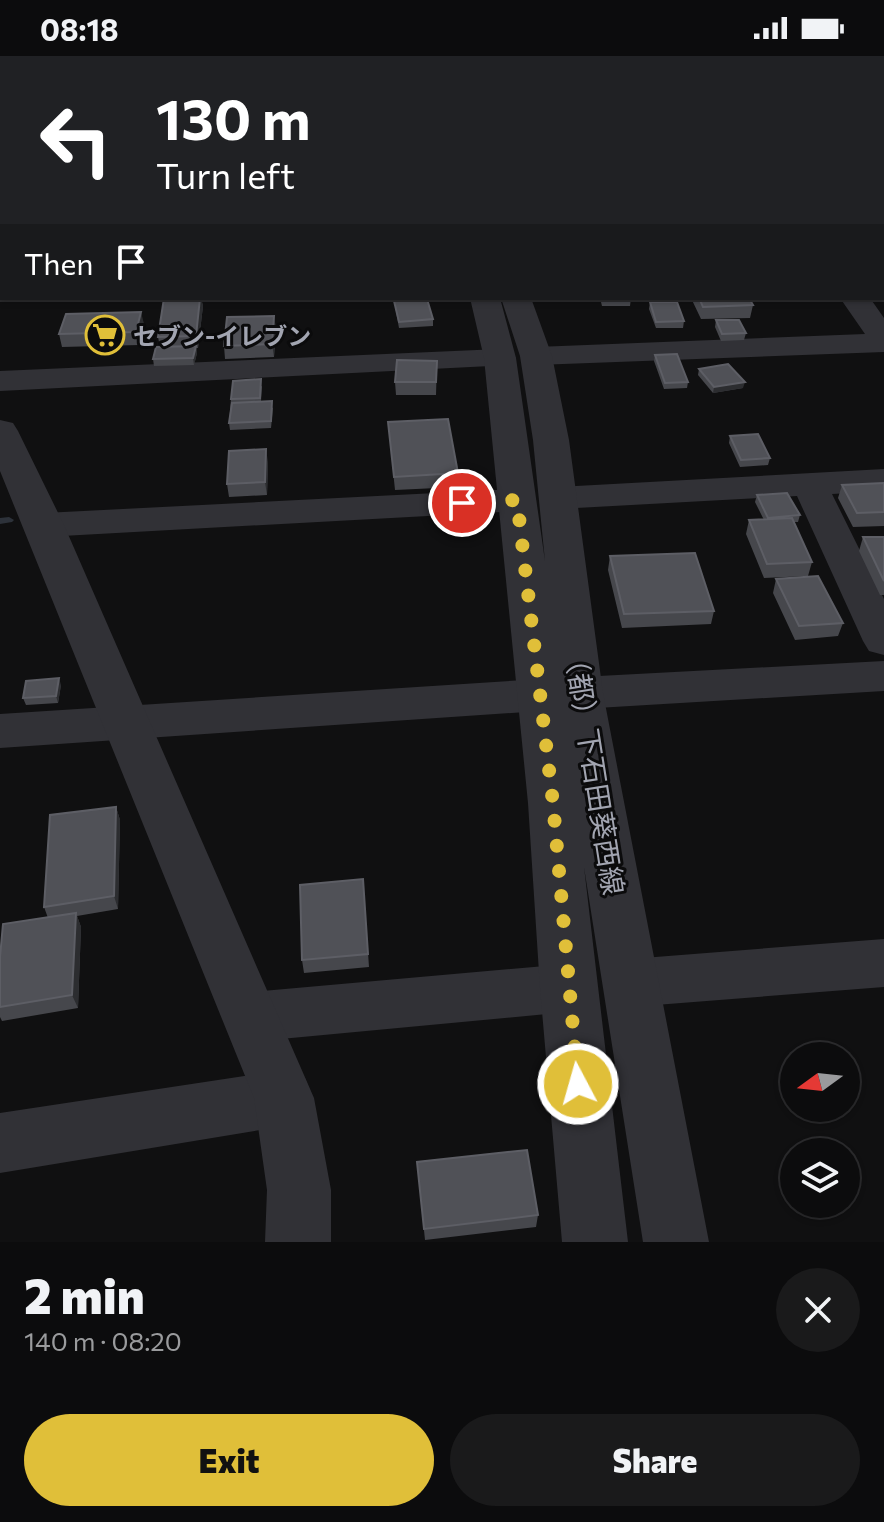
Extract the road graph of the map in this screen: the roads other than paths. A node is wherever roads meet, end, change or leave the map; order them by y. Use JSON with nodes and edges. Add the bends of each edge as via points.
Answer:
{"nodes":[{"id":1,"x":486,"y":300,"type":"edge"},
{"id":2,"x":517,"y":300,"type":"edge"},
{"id":3,"x":856,"y":300,"type":"edge"},
{"id":4,"x":884,"y":342,"type":"edge"},
{"id":5,"x":536,"y":356,"type":"junction"},
{"id":6,"x":500,"y":358,"type":"junction"},
{"id":7,"x":0,"y":381,"type":"edge"},
{"id":8,"x":0,"y":431,"type":"edge"},
{"id":9,"x":884,"y":480,"type":"edge"},
{"id":10,"x":809,"y":483,"type":"junction"},
{"id":11,"x":558,"y":498,"type":"junction"},
{"id":12,"x":517,"y":500,"type":"junction"},
{"id":13,"x":44,"y":525,"type":"junction"},
{"id":14,"x":884,"y":641,"type":"edge"},
{"id":15,"x":884,"y":676,"type":"edge"},
{"id":16,"x":560,"y":694,"type":"junction"},
{"id":17,"x":125,"y":722,"type":"junction"},
{"id":18,"x":0,"y":731,"type":"edge"},
{"id":19,"x":884,"y":963,"type":"edge"},
{"id":20,"x":630,"y":983,"type":"junction"},
{"id":21,"x":568,"y":988,"type":"junction"},
{"id":22,"x":250,"y":1017,"type":"junction"},
{"id":23,"x":284,"y":1098,"type":"junction"},
{"id":24,"x":0,"y":1143,"type":"edge"},
{"id":25,"x":298,"y":1216,"type":"edge"},
{"id":26,"x":329,"y":1242,"type":"edge"},
{"id":27,"x":595,"y":1242,"type":"edge"},
{"id":28,"x":676,"y":1242,"type":"edge"}],
"edges":[{"from":1,"to":6,"type":"street","name":"（都）下石田葵西線"},
{"from":2,"to":5,"type":"street","name":"（都）下石田葵西線"},
{"from":3,"to":4,"type":"street"},
{"from":4,"to":5,"type":"street"},
{"from":5,"to":11,"type":"street","name":"（都）下石田葵西線"},
{"from":6,"to":7,"type":"street"},
{"from":6,"to":12,"type":"street","name":"（都）下石田葵西線"},
{"from":8,"to":13,"type":"street"},
{"from":9,"to":10,"type":"street"},
{"from":10,"to":11,"type":"street"},
{"from":10,"to":14,"type":"street"},
{"from":11,"to":16,"type":"street","name":"（都）下石田葵西線"},
{"from":12,"to":13,"type":"street"},
{"from":12,"to":16,"type":"street","name":"（都）下石田葵西線"},
{"from":13,"to":17,"type":"street"},
{"from":15,"to":16,"type":"street"},
{"from":16,"to":17,"type":"street"},
{"from":16,"to":20,"type":"street","name":"（都）下石田葵西線"},
{"from":16,"to":21,"type":"street","name":"（都）下石田葵西線","via":[[553,803]]},
{"from":17,"to":18,"type":"street"},
{"from":17,"to":22,"type":"street"},
{"from":19,"to":20,"type":"street"},
{"from":20,"to":28,"type":"street","name":"（都）下石田葵西線"},
{"from":21,"to":22,"type":"street"},
{"from":21,"to":27,"type":"street","name":"（都）下石田葵西線"},
{"from":22,"to":23,"type":"street"},
{"from":23,"to":24,"type":"street"},
{"from":23,"to":25,"type":"street"},
{"from":25,"to":26,"type":"street"}]}
